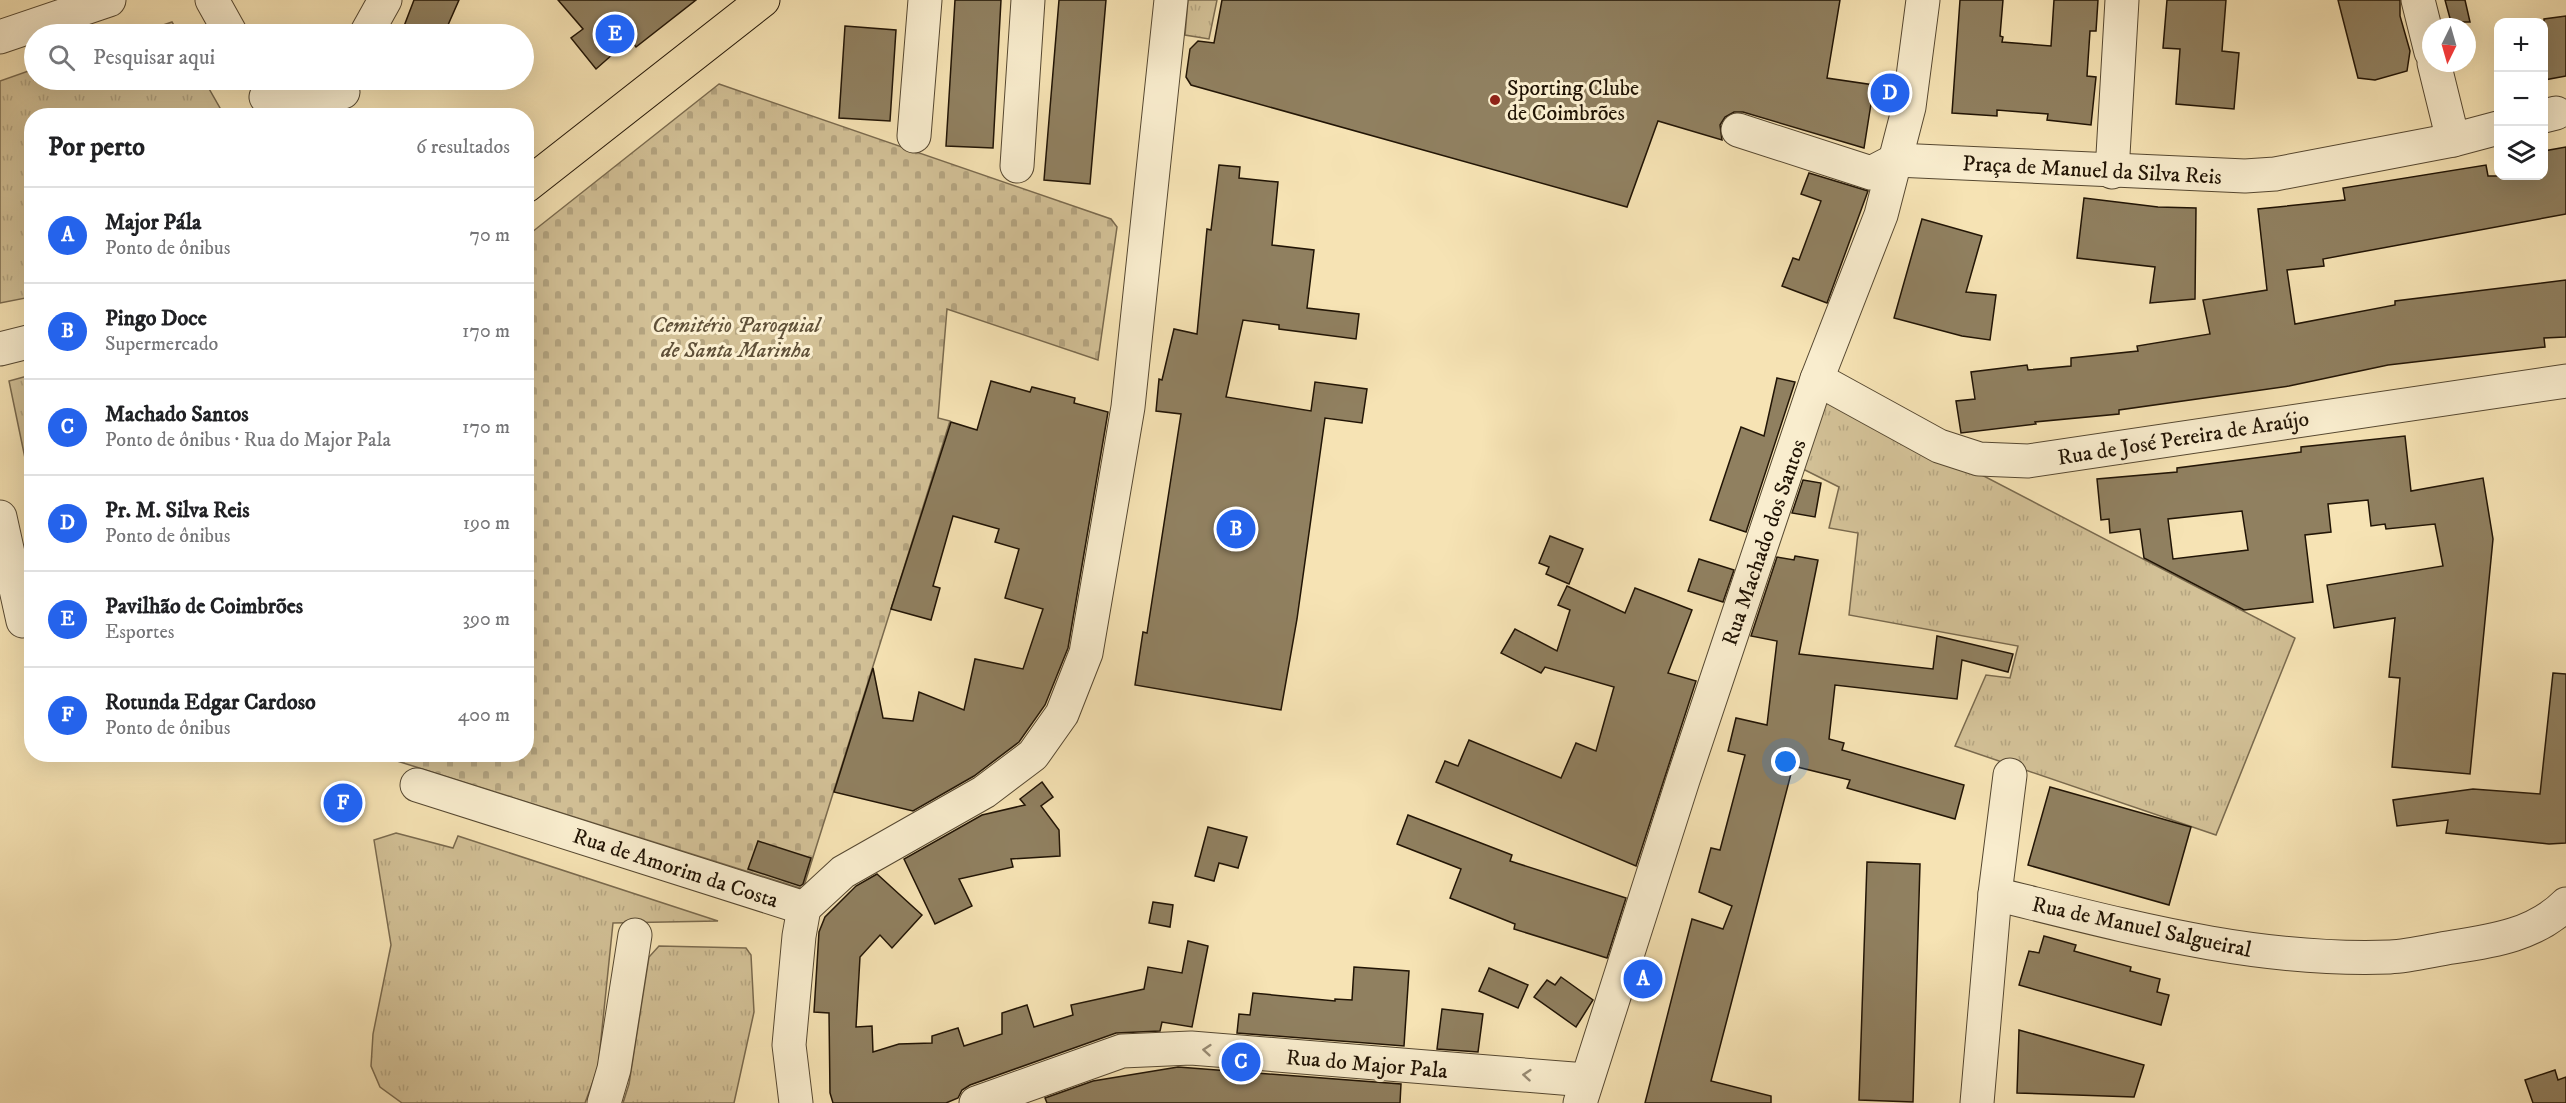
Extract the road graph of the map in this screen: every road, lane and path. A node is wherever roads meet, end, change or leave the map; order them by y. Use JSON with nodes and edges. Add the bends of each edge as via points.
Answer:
{"nodes":[{"id":1,"x":109,"y":0,"type":"edge"},
{"id":2,"x":212,"y":0,"type":"edge"},
{"id":3,"x":386,"y":0,"type":"edge"},
{"id":4,"x":763,"y":0,"type":"edge"},
{"id":5,"x":925,"y":0,"type":"edge"},
{"id":6,"x":1028,"y":0,"type":"edge"},
{"id":7,"x":1171,"y":0,"type":"edge"},
{"id":8,"x":1923,"y":0,"type":"edge"},
{"id":9,"x":2122,"y":0,"type":"edge"},
{"id":10,"x":2418,"y":0,"type":"edge"},
{"id":11,"x":2422,"y":18,"type":"edge"},
{"id":12,"x":38,"y":24,"type":"edge"},
{"id":13,"x":225,"y":24,"type":"edge"},
{"id":14,"x":372,"y":24,"type":"edge"},
{"id":15,"x":24,"y":29,"type":"edge"},
{"id":16,"x":0,"y":37,"type":"edge"},
{"id":17,"x":2436,"y":72,"type":"edge"},
{"id":18,"x":343,"y":96,"type":"edge"},
{"id":19,"x":266,"y":97,"type":"edge"},
{"id":20,"x":1738,"y":129,"type":"dead end"},
{"id":21,"x":2494,"y":129,"type":"edge"},
{"id":22,"x":914,"y":136,"type":"dead end"},
{"id":23,"x":2453,"y":140,"type":"junction"},
{"id":24,"x":1896,"y":160,"type":"junction"},
{"id":25,"x":1017,"y":166,"type":"dead end"},
{"id":26,"x":2112,"y":172,"type":"junction"},
{"id":27,"x":534,"y":180,"type":"edge"},
{"id":28,"x":24,"y":343,"type":"edge"},
{"id":29,"x":0,"y":349,"type":"edge"},
{"id":30,"x":1817,"y":379,"type":"junction"},
{"id":31,"x":2566,"y":381,"type":"edge"},
{"id":32,"x":0,"y":517,"type":"edge"},
{"id":33,"x":23,"y":621,"type":"dead end"},
{"id":34,"x":2010,"y":775,"type":"dead end"},
{"id":35,"x":417,"y":785,"type":"dead end"},
{"id":36,"x":1995,"y":894,"type":"junction"},
{"id":37,"x":2566,"y":904,"type":"edge"},
{"id":38,"x":804,"y":908,"type":"junction"},
{"id":39,"x":635,"y":935,"type":"dead end"},
{"id":40,"x":789,"y":1045,"type":"junction"},
{"id":41,"x":1583,"y":1092,"type":"edge"},
{"id":42,"x":604,"y":1103,"type":"edge"},
{"id":43,"x":772,"y":1103,"type":"edge"},
{"id":44,"x":796,"y":1103,"type":"edge"},
{"id":45,"x":976,"y":1103,"type":"edge"},
{"id":46,"x":1977,"y":1103,"type":"edge"}],
"edges":[{"from":1,"to":12,"type":"street"},
{"from":2,"to":13,"type":"street"},
{"from":3,"to":14,"type":"street"},
{"from":4,"to":27,"type":"main road"},
{"from":5,"to":22,"type":"street"},
{"from":6,"to":25,"type":"street"},
{"from":7,"to":38,"type":"street","via":[[1128,406],[1086,653],[1062,714],[1033,755],[984,792],[843,872]]},
{"from":8,"to":24,"type":"street","name":"Rua Machado dos Santos","via":[[1909,107]]},
{"from":9,"to":26,"type":"street"},
{"from":10,"to":11,"type":"street"},
{"from":15,"to":16,"type":"street"},
{"from":17,"to":23,"type":"street"},
{"from":18,"to":19,"type":"street","via":[[304,106]]},
{"from":20,"to":24,"type":"street","name":"Praça de Manuel da Silva Reis","via":[[1871,173]]},
{"from":21,"to":23,"type":"street","name":"Praça de Manuel da Silva Reis"},
{"from":23,"to":26,"type":"street","name":"Praça de Manuel da Silva Reis","via":[[2275,174]]},
{"from":24,"to":26,"type":"street","name":"Praça de Manuel da Silva Reis"},
{"from":24,"to":30,"type":"street","name":"Rua Machado dos Santos","via":[[1881,215]]},
{"from":28,"to":29,"type":"street"},
{"from":30,"to":31,"type":"street","name":"Rua de José Pereira de Araújo","via":[[1939,446],[1979,459],[2028,460]]},
{"from":30,"to":41,"type":"street","name":"Rua Machado dos Santos"},
{"from":32,"to":33,"type":"street"},
{"from":34,"to":36,"type":"street"},
{"from":35,"to":38,"type":"street","name":"Rua de Amorim da Costa"},
{"from":36,"to":37,"type":"street","name":"Rua de Manuel Salgueiral","via":[[2200,943],[2288,955],[2380,957],[2504,939],[2553,917]]},
{"from":36,"to":46,"type":"street"},
{"from":38,"to":40,"type":"street","name":"Rua de Amorim da Costa"},
{"from":39,"to":42,"type":"street","via":[[614,1069]]},
{"from":40,"to":43,"type":"street","name":"Rua de Amorim da Costa"},
{"from":40,"to":44,"type":"street","name":"Rua de Amorim da Costa"},
{"from":41,"to":45,"type":"street","name":"Rua do Major Pala","one_way":true,"via":[[1191,1048],[1122,1052]]}]}
